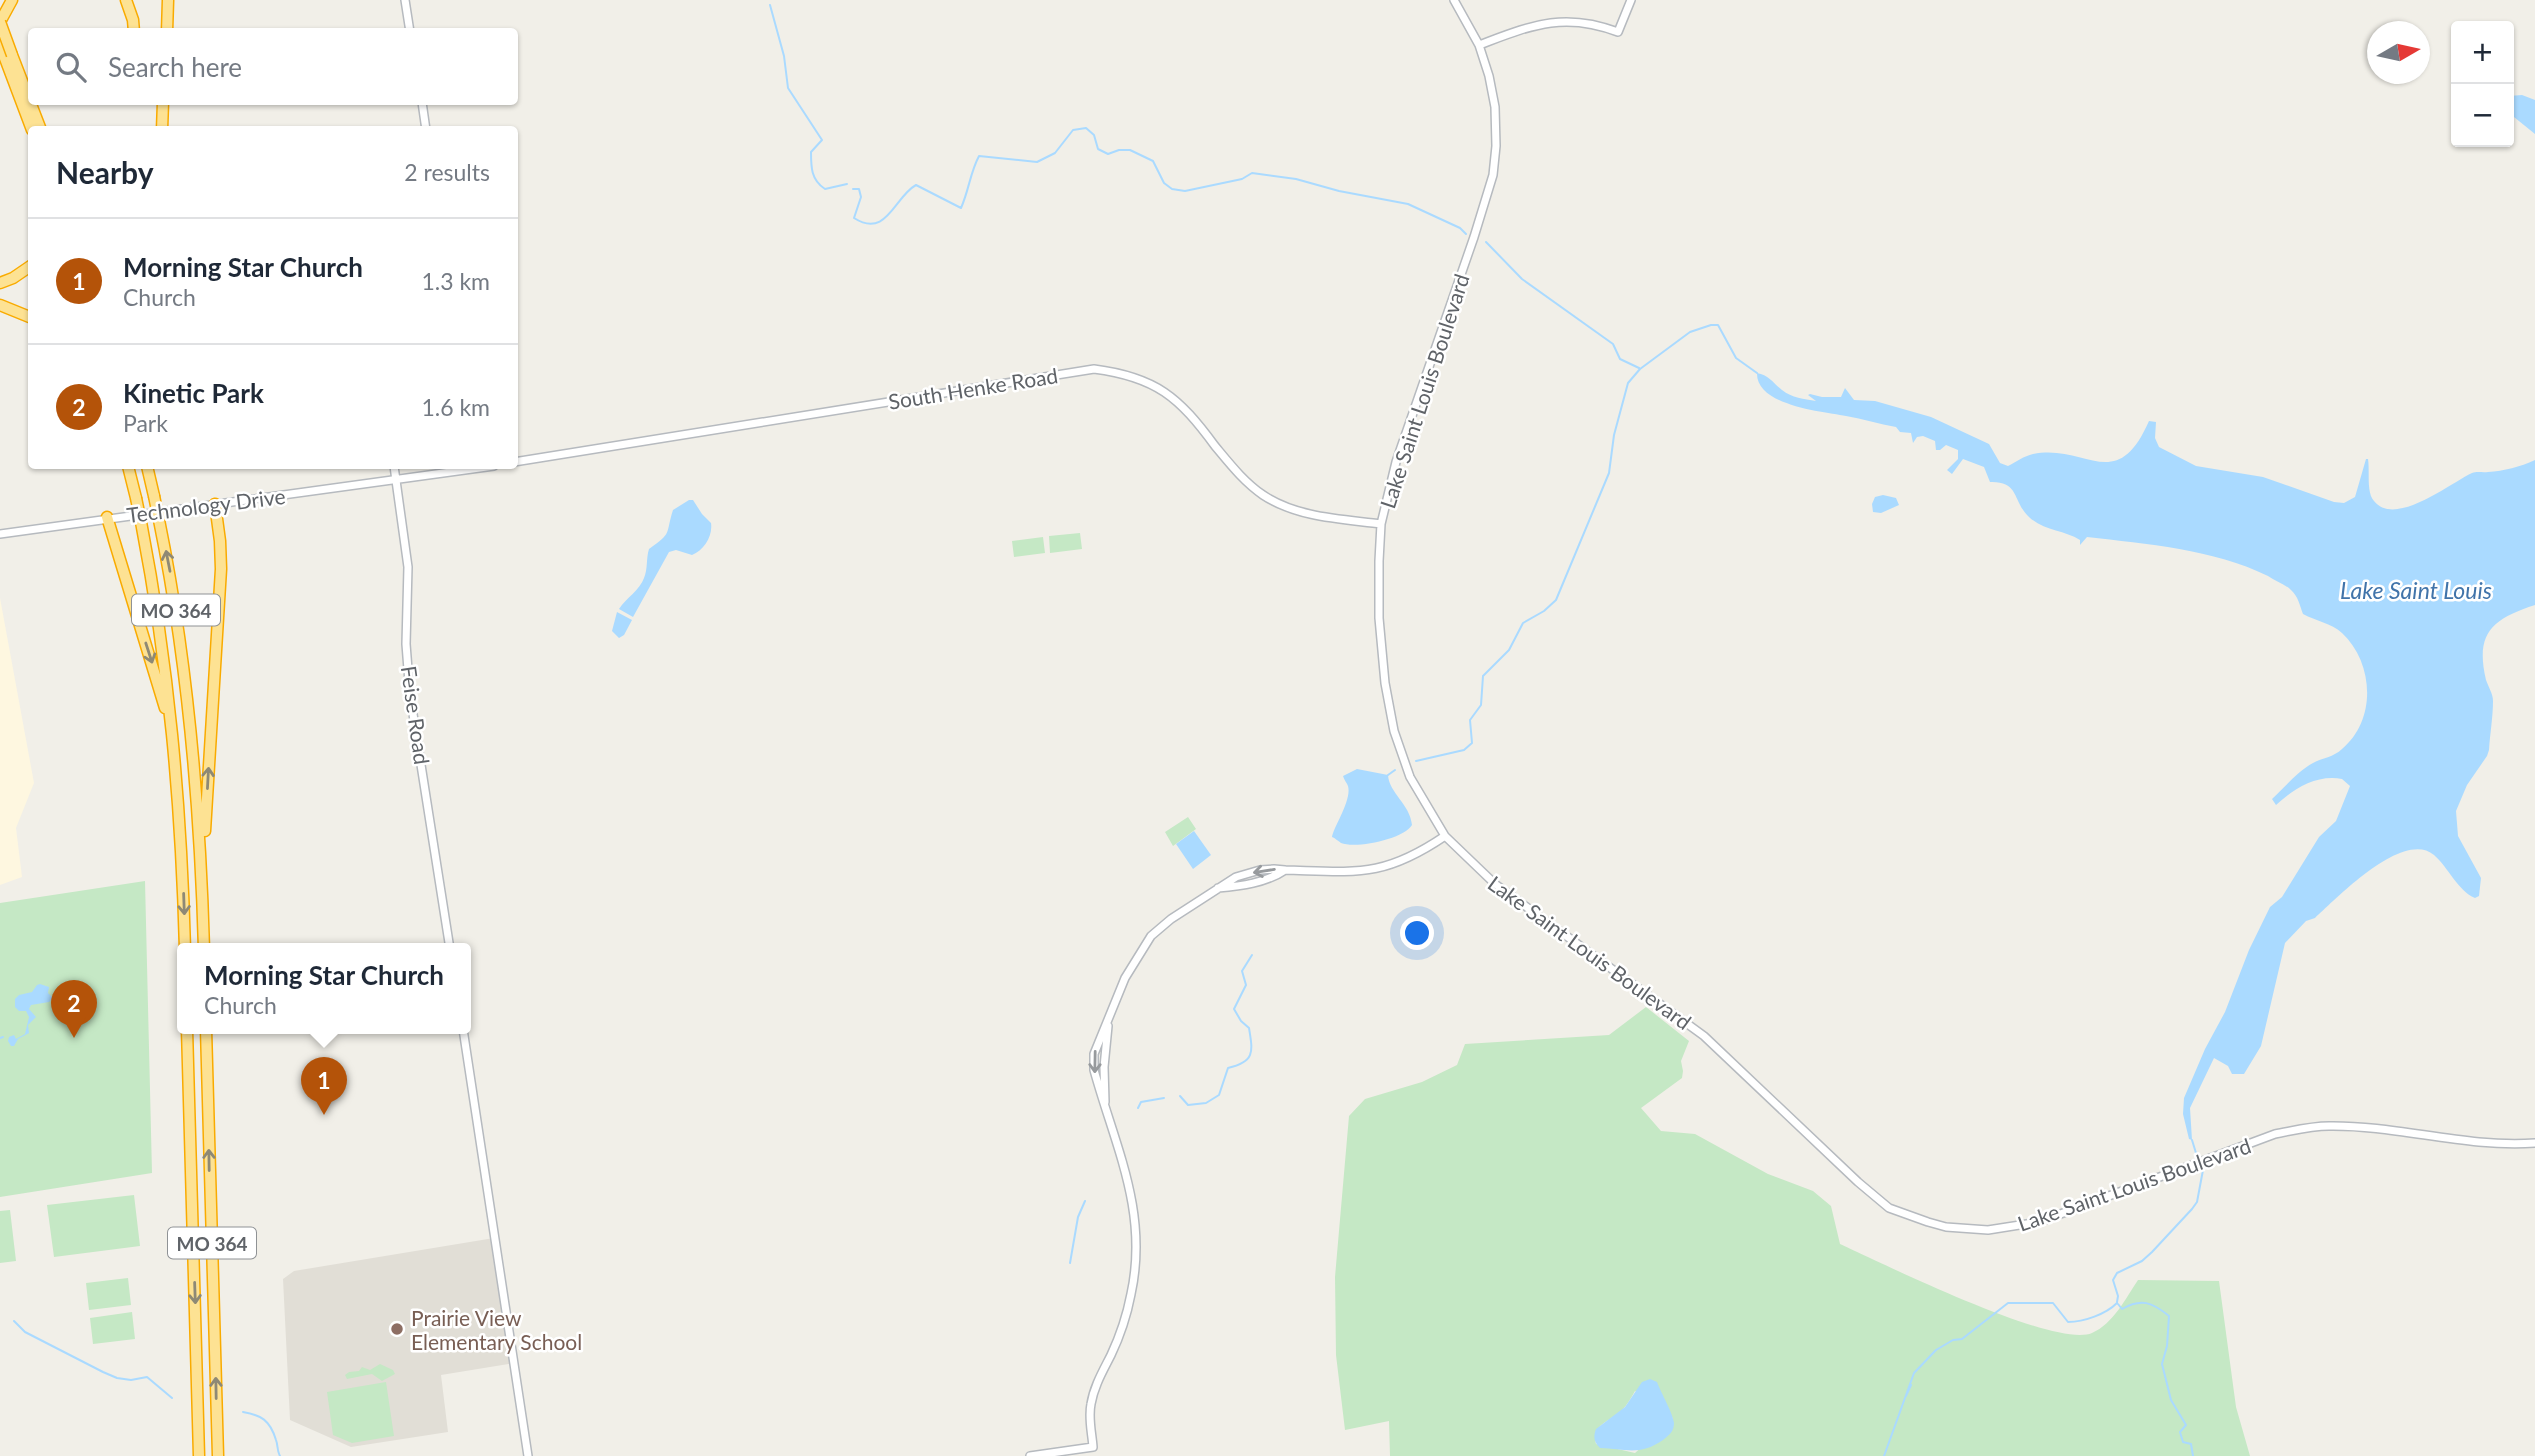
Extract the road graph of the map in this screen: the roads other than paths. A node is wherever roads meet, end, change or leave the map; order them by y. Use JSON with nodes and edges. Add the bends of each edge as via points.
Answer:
{"nodes":[{"id":1,"x":126,"y":0,"type":"edge"},
{"id":2,"x":168,"y":0,"type":"edge"},
{"id":3,"x":405,"y":0,"type":"edge"},
{"id":4,"x":1454,"y":0,"type":"edge"},
{"id":5,"x":1631,"y":0,"type":"edge"},
{"id":6,"x":12,"y":1,"type":"edge"},
{"id":7,"x":0,"y":22,"type":"edge"},
{"id":8,"x":134,"y":28,"type":"edge"},
{"id":9,"x":167,"y":28,"type":"edge"},
{"id":10,"x":409,"y":28,"type":"edge"},
{"id":11,"x":0,"y":45,"type":"edge"},
{"id":12,"x":1479,"y":45,"type":"junction"},
{"id":13,"x":12,"y":61,"type":"junction"},
{"id":14,"x":28,"y":78,"type":"edge"},
{"id":15,"x":28,"y":99,"type":"edge"},
{"id":16,"x":30,"y":105,"type":"edge"},
{"id":17,"x":163,"y":105,"type":"edge"},
{"id":18,"x":422,"y":105,"type":"edge"},
{"id":19,"x":31,"y":126,"type":"edge"},
{"id":20,"x":39,"y":126,"type":"edge"},
{"id":21,"x":162,"y":126,"type":"edge"},
{"id":22,"x":425,"y":126,"type":"edge"},
{"id":23,"x":28,"y":268,"type":"edge"},
{"id":24,"x":0,"y":283,"type":"edge"},
{"id":25,"x":0,"y":305,"type":"edge"},
{"id":26,"x":28,"y":316,"type":"edge"},
{"id":27,"x":518,"y":461,"type":"edge"},
{"id":28,"x":128,"y":469,"type":"edge"},
{"id":29,"x":148,"y":469,"type":"edge"},
{"id":30,"x":395,"y":469,"type":"edge"},
{"id":31,"x":473,"y":469,"type":"edge"},
{"id":32,"x":397,"y":480,"type":"junction"},
{"id":33,"x":215,"y":504,"type":"junction"},
{"id":34,"x":107,"y":517,"type":"junction"},
{"id":35,"x":1381,"y":524,"type":"junction"},
{"id":36,"x":0,"y":534,"type":"edge"},
{"id":37,"x":174,"y":740,"type":"junction"},
{"id":38,"x":1445,"y":836,"type":"junction"},
{"id":39,"x":201,"y":870,"type":"junction"},
{"id":40,"x":185,"y":943,"type":"edge"},
{"id":41,"x":204,"y":943,"type":"edge"},
{"id":42,"x":449,"y":943,"type":"edge"},
{"id":43,"x":187,"y":1034,"type":"edge"},
{"id":44,"x":206,"y":1034,"type":"edge"},
{"id":45,"x":464,"y":1034,"type":"edge"},
{"id":46,"x":2535,"y":1143,"type":"edge"},
{"id":47,"x":199,"y":1456,"type":"edge"},
{"id":48,"x":218,"y":1456,"type":"edge"},
{"id":49,"x":528,"y":1456,"type":"edge"},
{"id":50,"x":1030,"y":1456,"type":"edge"}],
"edges":[{"from":1,"to":8,"type":"highway"},
{"from":2,"to":9,"type":"highway"},
{"from":3,"to":10,"type":"street"},
{"from":4,"to":12,"type":"street","name":"Lake Saint Louis Boulevard"},
{"from":5,"to":12,"type":"street","via":[[1618,32],[1585,23],[1546,22]]},
{"from":6,"to":7,"type":"highway"},
{"from":7,"to":13,"type":"highway","bridge":true},
{"from":11,"to":13,"type":"highway"},
{"from":12,"to":35,"type":"street","name":"Lake Saint Louis Boulevard","via":[[1495,107],[1493,175],[1399,452]]},
{"from":13,"to":14,"type":"highway"},
{"from":13,"to":15,"type":"highway"},
{"from":13,"to":19,"type":"highway"},
{"from":16,"to":20,"type":"highway"},
{"from":17,"to":21,"type":"highway"},
{"from":18,"to":22,"type":"street"},
{"from":23,"to":24,"type":"highway"},
{"from":25,"to":26,"type":"highway"},
{"from":27,"to":35,"type":"street","name":"South Henke Road","via":[[1094,369],[1120,372],[1172,396],[1248,484],[1265,496],[1300,512]]},
{"from":28,"to":37,"type":"highway","number":"MO 364","bridge":true,"via":[[159,624]]},
{"from":39,"to":29,"type":"highway","number":"MO 364","one_way":true,"bridge":true,"via":[[189,701],[176,608]]},
{"from":30,"to":32,"type":"street"},
{"from":31,"to":32,"type":"street"},
{"from":32,"to":33,"type":"street","name":"Technology Drive"},
{"from":32,"to":42,"type":"street","name":"Feise Road","via":[[408,567],[410,695]]},
{"from":33,"to":34,"type":"street","name":"Technology Drive"},
{"from":39,"to":33,"type":"highway","one_way":true,"via":[[221,576]]},
{"from":34,"to":36,"type":"street","name":"Technology Drive"},
{"from":34,"to":37,"type":"highway","one_way":true},
{"from":35,"to":38,"type":"street","name":"Lake Saint Louis Boulevard","via":[[1379,618],[1392,723],[1410,778]]},
{"from":37,"to":40,"type":"highway","number":"MO 364","one_way":true},
{"from":38,"to":46,"type":"street","name":"Lake Saint Louis Boulevard","via":[[1504,891],[1704,1036],[1889,1208],[1927,1222],[1988,1230],[2039,1222],[2295,1130],[2356,1127],[2508,1145]]},
{"from":38,"to":50,"type":"street","via":[[1386,867],[1342,873],[1285,870],[1253,883],[1218,888],[1151,936],[1125,978],[1108,1022],[1104,1067],[1105,1103],[1133,1202],[1136,1262],[1132,1293],[1121,1332],[1093,1392],[1093,1447]]},
{"from":39,"to":41,"type":"highway","number":"MO 364"},
{"from":43,"to":47,"type":"highway","number":"MO 364","one_way":true},
{"from":48,"to":44,"type":"highway","number":"MO 364","one_way":true},
{"from":45,"to":49,"type":"street"}]}
